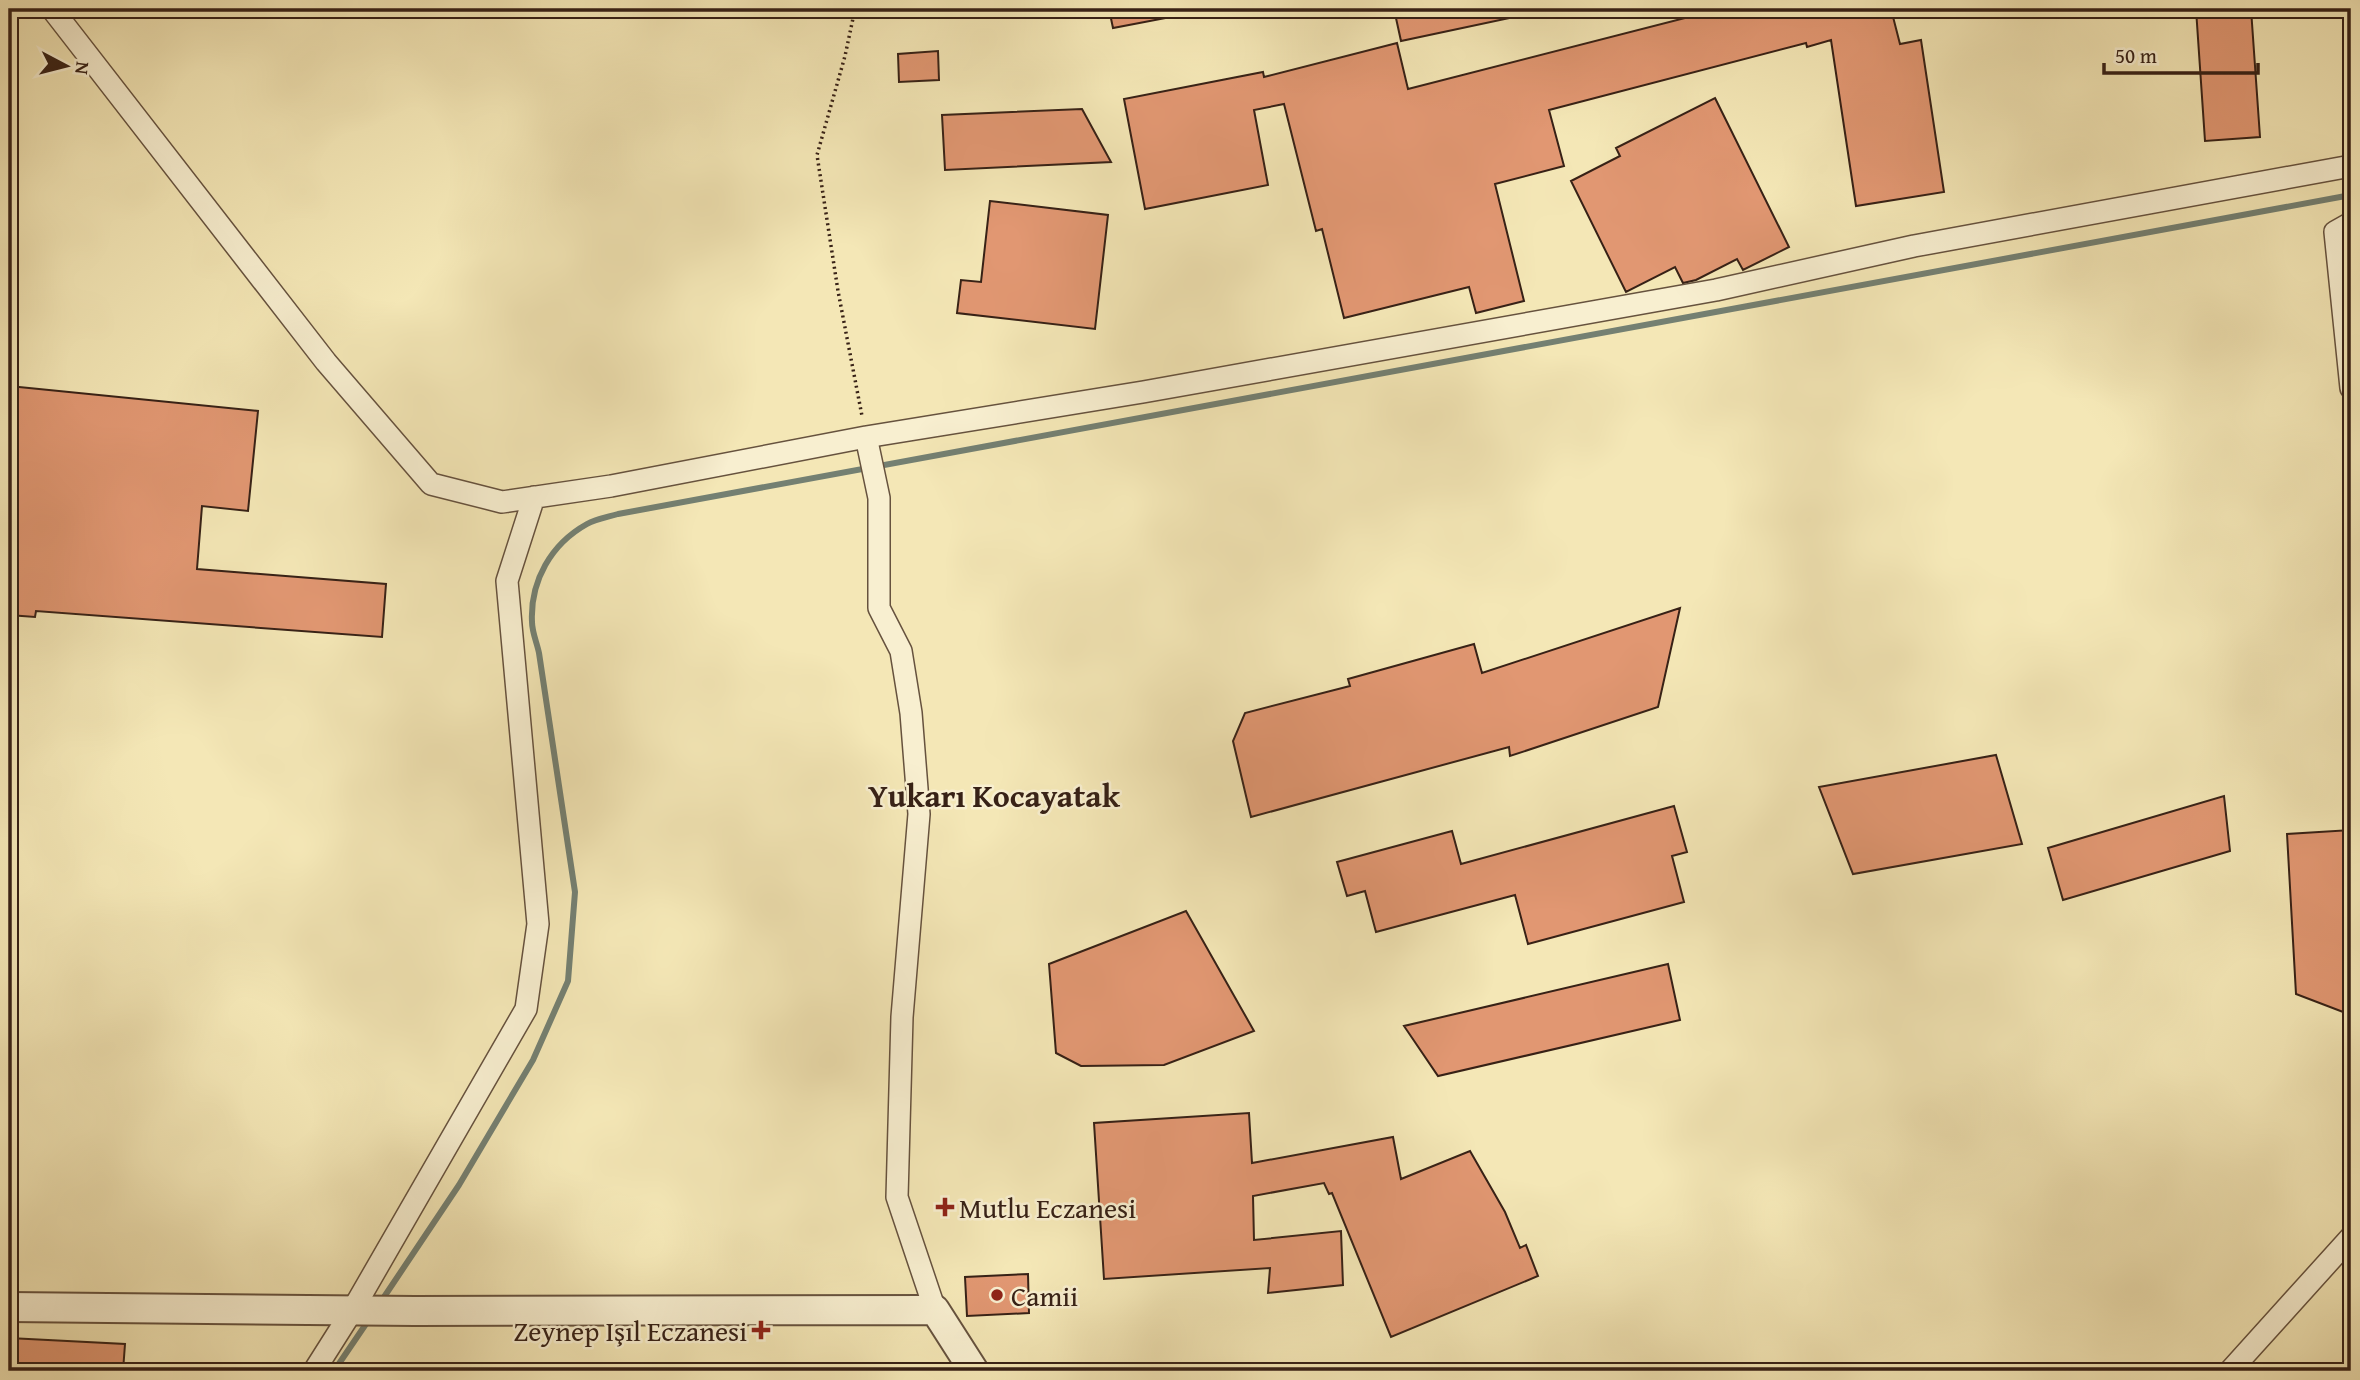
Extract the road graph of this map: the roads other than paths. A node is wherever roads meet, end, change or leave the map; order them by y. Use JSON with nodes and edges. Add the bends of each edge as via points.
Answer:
{"nodes":[{"id":1,"x":52,"y":9,"type":"edge"},
{"id":2,"x":2351,"y":166,"type":"edge"},
{"id":3,"x":2351,"y":223,"type":"edge"},
{"id":4,"x":2351,"y":388,"type":"edge"},
{"id":5,"x":867,"y":441,"type":"junction"},
{"id":6,"x":534,"y":497,"type":"junction"},
{"id":7,"x":2351,"y":1237,"type":"edge"},
{"id":8,"x":9,"y":1307,"type":"edge"},
{"id":9,"x":935,"y":1310,"type":"junction"},
{"id":10,"x":352,"y":1311,"type":"junction"},
{"id":11,"x":314,"y":1371,"type":"edge"},
{"id":12,"x":974,"y":1371,"type":"edge"},
{"id":13,"x":2230,"y":1371,"type":"edge"}],
"edges":[{"from":1,"to":6,"type":"street","via":[[326,362],[431,484],[502,502]]},
{"from":2,"to":5,"type":"street","via":[[1914,246],[1716,290]]},
{"from":3,"to":4,"type":"street","via":[[2335,232]]},
{"from":5,"to":6,"type":"street"},
{"from":5,"to":9,"type":"street","via":[[878,498],[879,608],[901,651],[919,814],[902,1017],[897,1197]]},
{"from":6,"to":10,"type":"street","via":[[507,581],[538,924],[526,1009]]},
{"from":7,"to":13,"type":"street"},
{"from":8,"to":10,"type":"street"},
{"from":9,"to":10,"type":"street"},
{"from":9,"to":12,"type":"street"},
{"from":10,"to":11,"type":"street"}]}
